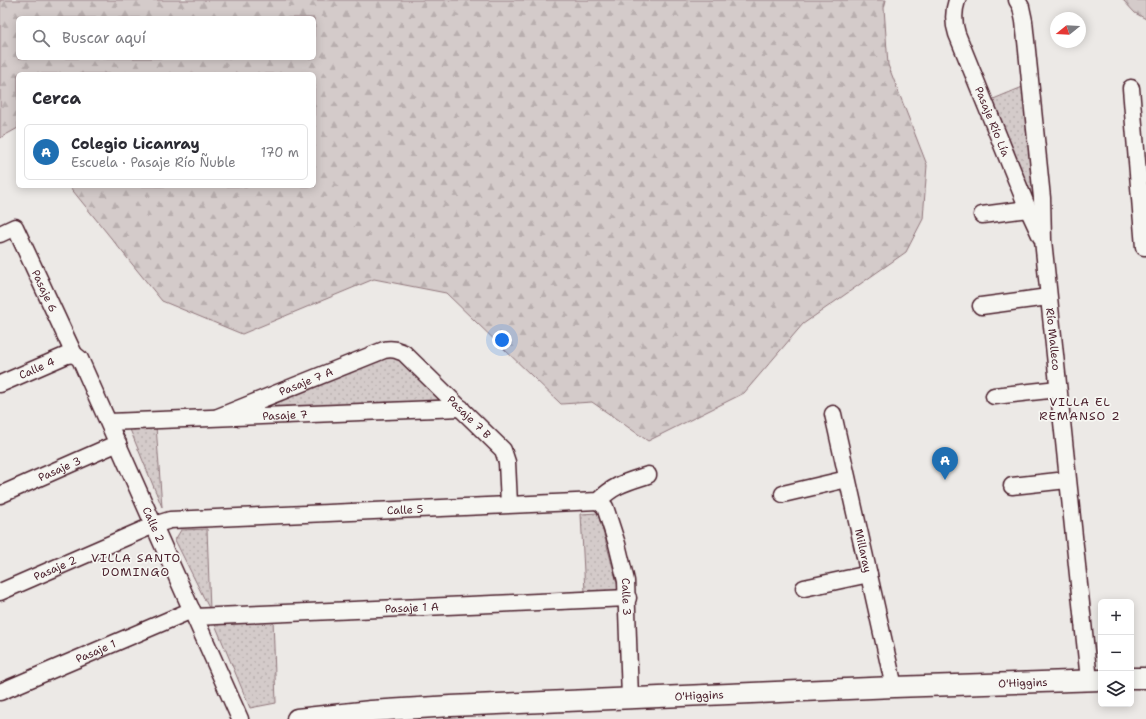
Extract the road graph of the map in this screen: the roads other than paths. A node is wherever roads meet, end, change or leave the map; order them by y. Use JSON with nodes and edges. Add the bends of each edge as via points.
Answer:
{"nodes":[{"id":1,"x":957,"y":0,"type":"edge"},
{"id":2,"x":1017,"y":0,"type":"edge"},
{"id":3,"x":1131,"y":88,"type":"dead end"},
{"id":4,"x":1028,"y":209,"type":"junction"},
{"id":5,"x":982,"y":215,"type":"dead end"},
{"id":6,"x":0,"y":234,"type":"edge"},
{"id":7,"x":1043,"y":240,"type":"junction"},
{"id":8,"x":1145,"y":247,"type":"edge"},
{"id":9,"x":1048,"y":297,"type":"junction"},
{"id":10,"x":981,"y":306,"type":"dead end"},
{"id":11,"x":394,"y":349,"type":"joint"},
{"id":12,"x":74,"y":354,"type":"junction"},
{"id":13,"x":0,"y":384,"type":"edge"},
{"id":14,"x":1058,"y":389,"type":"junction"},
{"id":15,"x":994,"y":396,"type":"dead end"},
{"id":16,"x":461,"y":408,"type":"junction"},
{"id":17,"x":833,"y":414,"type":"dead end"},
{"id":18,"x":218,"y":417,"type":"junction"},
{"id":19,"x":109,"y":422,"type":"junction"},
{"id":20,"x":118,"y":442,"type":"junction"},
{"id":21,"x":648,"y":475,"type":"dead end"},
{"id":22,"x":848,"y":479,"type":"junction"},
{"id":23,"x":1067,"y":480,"type":"junction"},
{"id":24,"x":1012,"y":486,"type":"dead end"},
{"id":25,"x":0,"y":494,"type":"edge"},
{"id":26,"x":783,"y":494,"type":"dead end"},
{"id":27,"x":598,"y":501,"type":"junction"},
{"id":28,"x":509,"y":504,"type":"junction"},
{"id":29,"x":154,"y":525,"type":"junction"},
{"id":30,"x":869,"y":574,"type":"junction"},
{"id":31,"x":804,"y":588,"type":"dead end"},
{"id":32,"x":0,"y":592,"type":"edge"},
{"id":33,"x":628,"y":598,"type":"junction"},
{"id":34,"x":194,"y":613,"type":"junction"},
{"id":35,"x":1134,"y":678,"type":"edge"},
{"id":36,"x":1146,"y":678,"type":"edge"},
{"id":37,"x":1095,"y":680,"type":"edge"},
{"id":38,"x":894,"y":687,"type":"junction"},
{"id":39,"x":0,"y":692,"type":"edge"},
{"id":40,"x":630,"y":698,"type":"junction"},
{"id":41,"x":240,"y":719,"type":"edge"},
{"id":42,"x":297,"y":719,"type":"edge"}],
"edges":[{"from":1,"to":4,"type":"street","name":"Pasaje Río Lía","via":[[954,12],[957,34]]},
{"from":2,"to":7,"type":"street","name":"Río Malleco","via":[[1024,21],[1042,198]]},
{"from":3,"to":8,"type":"street"},
{"from":4,"to":5,"type":"street"},
{"from":4,"to":7,"type":"street","name":"Pasaje Río Lía"},
{"from":6,"to":12,"type":"street","name":"Pasaje 6","via":[[15,227]]},
{"from":7,"to":9,"type":"street","name":"Río Malleco"},
{"from":9,"to":10,"type":"street"},
{"from":9,"to":14,"type":"street","name":"Río Malleco"},
{"from":11,"to":16,"type":"street","name":"Pasaje 7 B","via":[[404,353]]},
{"from":11,"to":18,"type":"street","name":"Pasaje 7 A","via":[[384,350]]},
{"from":12,"to":13,"type":"street","name":"Calle 4","via":[[67,354]]},
{"from":12,"to":19,"type":"street","name":"Calle 2","via":[[80,359]]},
{"from":14,"to":15,"type":"street"},
{"from":14,"to":23,"type":"street","name":"Río Malleco"},
{"from":16,"to":18,"type":"street","name":"Pasaje 7"},
{"from":16,"to":28,"type":"street","name":"Pasaje 7 B","via":[[503,450],[507,462]]},
{"from":17,"to":22,"type":"street","name":"Millaray"},
{"from":18,"to":19,"type":"street","name":"Pasaje 7"},
{"from":19,"to":20,"type":"street","name":"Calle 2"},
{"from":20,"to":25,"type":"street","name":"Pasaje 3"},
{"from":20,"to":29,"type":"street","name":"Calle 2"},
{"from":21,"to":27,"type":"street","via":[[620,484]]},
{"from":22,"to":26,"type":"street"},
{"from":22,"to":30,"type":"street","name":"Millaray"},
{"from":23,"to":24,"type":"street"},
{"from":23,"to":37,"type":"street","name":"Río Malleco"},
{"from":27,"to":28,"type":"street","name":"Calle 5"},
{"from":27,"to":33,"type":"street","name":"Calle 3","via":[[604,507],[617,544]]},
{"from":28,"to":29,"type":"street","name":"Calle 5","via":[[179,519]]},
{"from":29,"to":32,"type":"street","name":"Pasaje 2"},
{"from":29,"to":34,"type":"street","name":"Calle 2"},
{"from":30,"to":31,"type":"street"},
{"from":30,"to":38,"type":"street","name":"Millaray"},
{"from":33,"to":34,"type":"street","name":"Pasaje 1 A"},
{"from":33,"to":40,"type":"street","name":"Calle 3"},
{"from":34,"to":39,"type":"street","name":"Pasaje 1"},
{"from":34,"to":41,"type":"street","name":"Calle 2"},
{"from":35,"to":36,"type":"street"},
{"from":37,"to":38,"type":"street","name":"O'Higgins"},
{"from":38,"to":40,"type":"street","name":"O'Higgins"},
{"from":40,"to":42,"type":"street","name":"O'Higgins","via":[[406,708]]}]}
